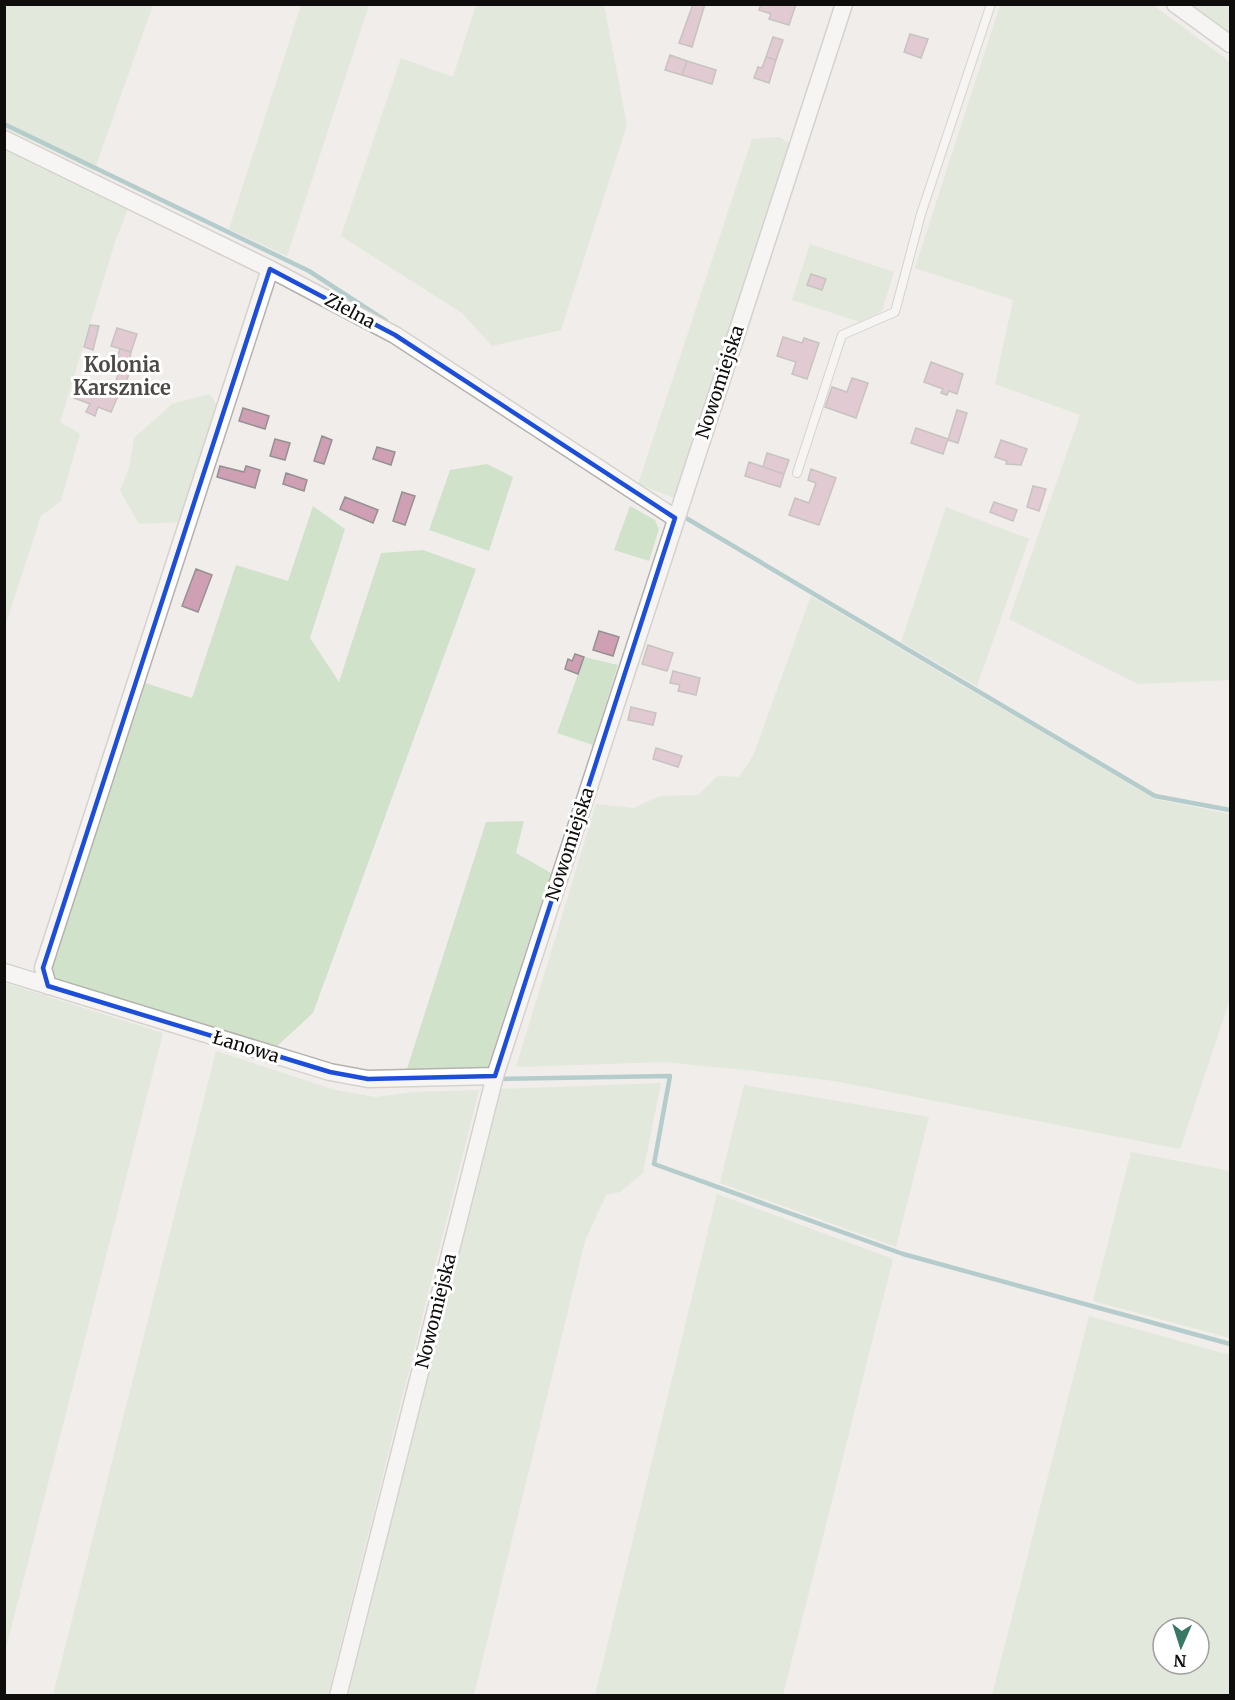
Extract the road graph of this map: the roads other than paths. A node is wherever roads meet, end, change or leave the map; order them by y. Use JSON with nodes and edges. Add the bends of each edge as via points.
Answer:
{"nodes":[{"id":1,"x":844,"y":4,"type":"edge"},
{"id":2,"x":992,"y":4,"type":"edge"},
{"id":3,"x":1175,"y":4,"type":"edge"},
{"id":4,"x":1230,"y":44,"type":"edge"},
{"id":5,"x":4,"y":139,"type":"edge"},
{"id":6,"x":270,"y":269,"type":"junction"},
{"id":7,"x":796,"y":473,"type":"dead end"},
{"id":8,"x":677,"y":513,"type":"junction"},
{"id":9,"x":4,"y":972,"type":"edge"},
{"id":10,"x":48,"y":986,"type":"junction"},
{"id":11,"x":494,"y":1080,"type":"junction"},
{"id":12,"x":338,"y":1695,"type":"edge"}],
"edges":[{"from":1,"to":8,"type":"street","name":"Nowomiejska"},
{"from":2,"to":7,"type":"lane","via":[[921,214],[895,312],[842,335]]},
{"from":3,"to":4,"type":"street"},
{"from":5,"to":6,"type":"street","name":"Zielna"},
{"from":6,"to":8,"type":"street","name":"Zielna","via":[[395,335]]},
{"from":6,"to":10,"type":"street","via":[[43,968]]},
{"from":8,"to":11,"type":"street","name":"Nowomiejska"},
{"from":9,"to":10,"type":"street","name":"Łanowa"},
{"from":10,"to":11,"type":"street","name":"Łanowa","via":[[330,1072],[368,1079]]},
{"from":11,"to":12,"type":"street","name":"Nowomiejska"}]}
